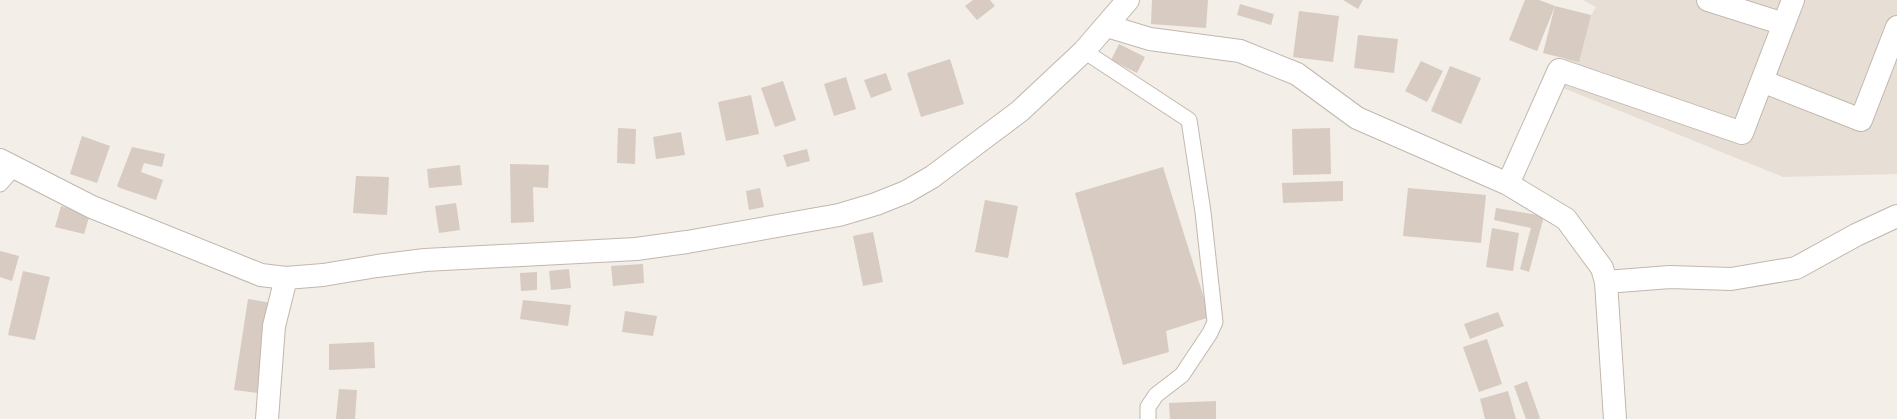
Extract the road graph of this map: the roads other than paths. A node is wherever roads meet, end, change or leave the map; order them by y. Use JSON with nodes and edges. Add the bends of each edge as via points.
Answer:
{"nodes":[{"id":1,"x":1128,"y":0,"type":"edge"},
{"id":2,"x":1708,"y":0,"type":"edge"},
{"id":3,"x":1793,"y":0,"type":"edge"},
{"id":4,"x":1784,"y":24,"type":"junction"},
{"id":5,"x":1107,"y":26,"type":"junction"},
{"id":6,"x":1897,"y":27,"type":"edge"},
{"id":7,"x":1084,"y":51,"type":"junction"},
{"id":8,"x":1762,"y":81,"type":"junction"},
{"id":9,"x":5,"y":171,"type":"edge"},
{"id":10,"x":1508,"y":184,"type":"junction"},
{"id":11,"x":1897,"y":216,"type":"edge"},
{"id":12,"x":286,"y":278,"type":"junction"},
{"id":13,"x":1606,"y":282,"type":"junction"},
{"id":14,"x":267,"y":419,"type":"edge"},
{"id":15,"x":1148,"y":419,"type":"edge"},
{"id":16,"x":1615,"y":419,"type":"edge"}],
"edges":[{"from":1,"to":5,"type":"street"},
{"from":2,"to":4,"type":"street"},
{"from":3,"to":4,"type":"street"},
{"from":4,"to":8,"type":"street"},
{"from":5,"to":7,"type":"street"},
{"from":5,"to":10,"type":"street","via":[[1150,39],[1240,51],[1297,74],[1357,118]]},
{"from":6,"to":8,"type":"street","via":[[1861,120]]},
{"from":7,"to":12,"type":"street","via":[[1020,111],[932,176],[906,192],[839,215],[636,249],[425,260]]},
{"from":7,"to":15,"type":"lane","via":[[1189,120],[1203,212],[1215,322],[1182,375],[1156,395],[1148,407]]},
{"from":8,"to":10,"type":"street","via":[[1742,133],[1559,70]]},
{"from":9,"to":12,"type":"street","via":[[260,275]]},
{"from":10,"to":13,"type":"street","via":[[1566,218],[1602,268]]},
{"from":11,"to":13,"type":"street","via":[[1796,268],[1731,279],[1670,277]]},
{"from":12,"to":14,"type":"street","via":[[274,326]]},
{"from":13,"to":16,"type":"street"}]}
